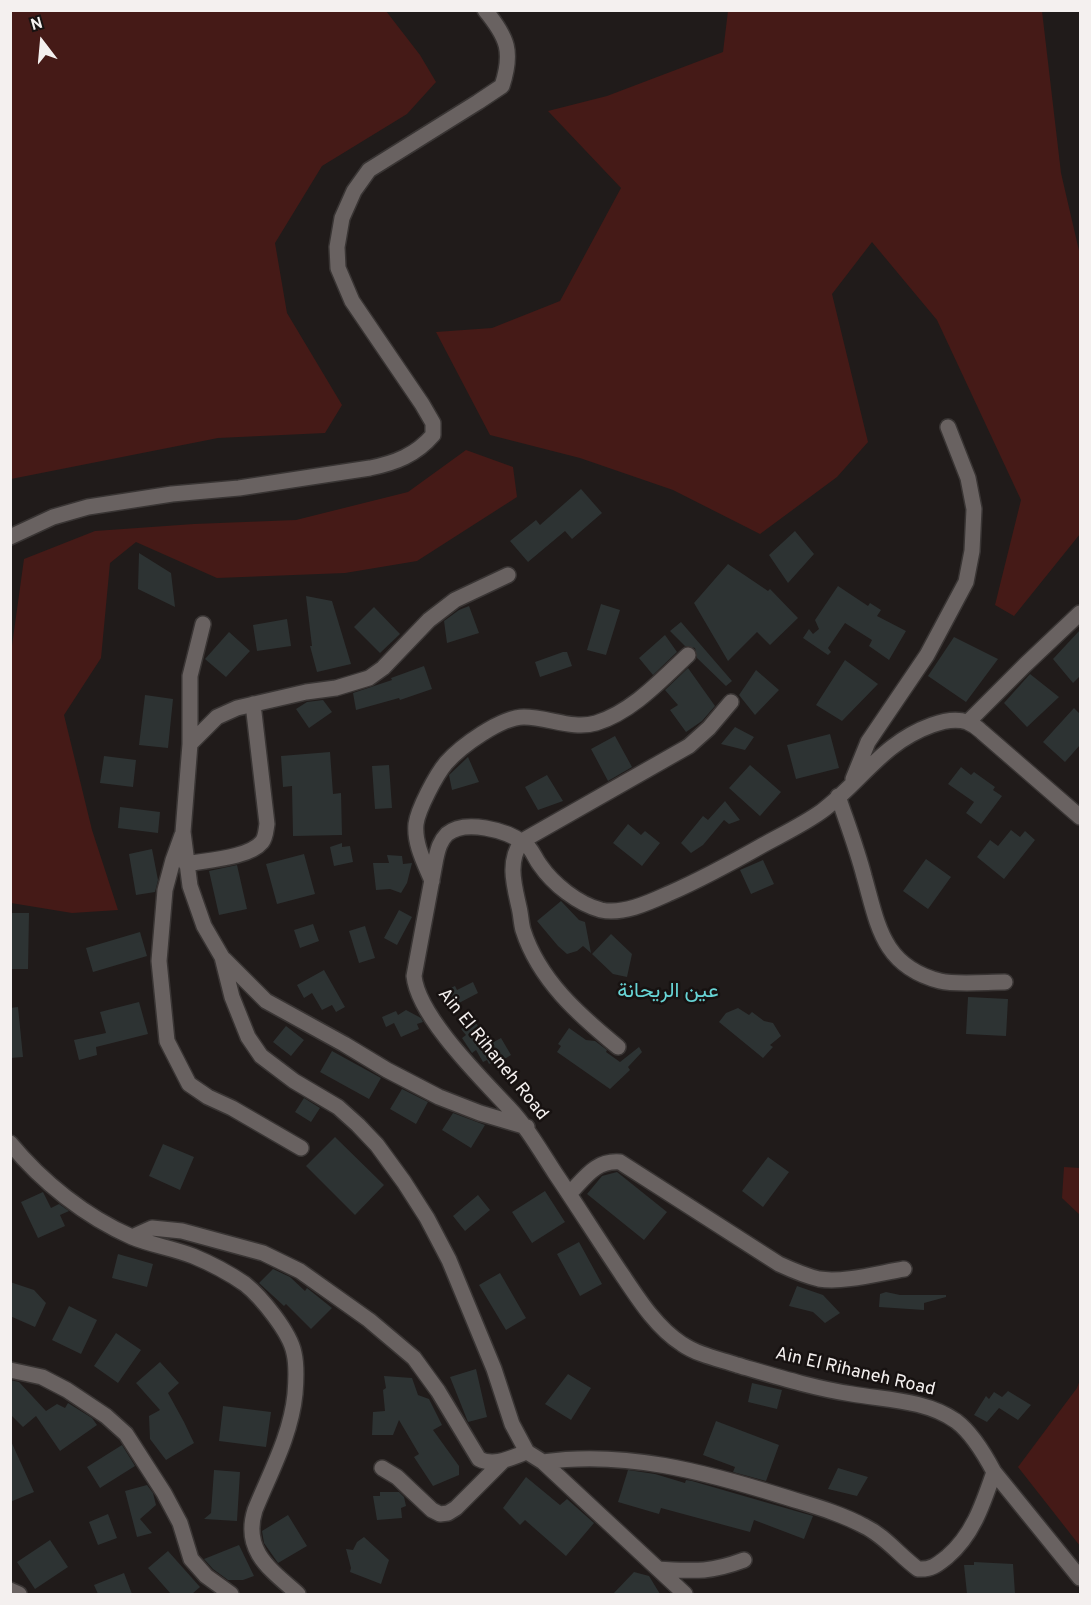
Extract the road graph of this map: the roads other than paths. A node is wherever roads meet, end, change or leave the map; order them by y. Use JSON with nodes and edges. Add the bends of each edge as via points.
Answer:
{"nodes":[{"id":1,"x":485,"y":10,"type":"edge"},
{"id":2,"x":948,"y":427,"type":"dead end"},
{"id":3,"x":10,"y":537,"type":"edge"},
{"id":4,"x":508,"y":575,"type":"dead end"},
{"id":5,"x":1080,"y":613,"type":"edge"},
{"id":6,"x":203,"y":624,"type":"dead end"},
{"id":7,"x":688,"y":655,"type":"dead end"},
{"id":8,"x":731,"y":702,"type":"dead end"},
{"id":9,"x":253,"y":704,"type":"junction"},
{"id":10,"x":968,"y":722,"type":"junction"},
{"id":11,"x":190,"y":744,"type":"junction"},
{"id":12,"x":851,"y":785,"type":"junction"},
{"id":13,"x":838,"y":796,"type":"junction"},
{"id":14,"x":1080,"y":817,"type":"edge"},
{"id":15,"x":183,"y":832,"type":"junction"},
{"id":16,"x":523,"y":849,"type":"junction"},
{"id":17,"x":186,"y":864,"type":"junction"},
{"id":18,"x":432,"y":881,"type":"junction"},
{"id":19,"x":222,"y":957,"type":"junction"},
{"id":20,"x":1005,"y":982,"type":"dead end"},
{"id":21,"x":618,"y":1047,"type":"dead end"},
{"id":22,"x":527,"y":1127,"type":"junction"},
{"id":23,"x":10,"y":1143,"type":"edge"},
{"id":24,"x":301,"y":1148,"type":"dead end"},
{"id":25,"x":569,"y":1194,"type":"junction"},
{"id":26,"x":132,"y":1237,"type":"junction"},
{"id":27,"x":904,"y":1269,"type":"dead end"},
{"id":28,"x":10,"y":1370,"type":"edge"},
{"id":29,"x":527,"y":1452,"type":"junction"},
{"id":30,"x":503,"y":1461,"type":"junction"},
{"id":31,"x":543,"y":1462,"type":"junction"},
{"id":32,"x":382,"y":1468,"type":"dead end"},
{"id":33,"x":994,"y":1472,"type":"junction"},
{"id":34,"x":744,"y":1560,"type":"dead end"},
{"id":35,"x":658,"y":1569,"type":"junction"},
{"id":36,"x":1080,"y":1578,"type":"edge"},
{"id":37,"x":10,"y":1590,"type":"edge"},
{"id":38,"x":19,"y":1594,"type":"edge"},
{"id":39,"x":231,"y":1594,"type":"edge"},
{"id":40,"x":298,"y":1594,"type":"edge"},
{"id":41,"x":685,"y":1594,"type":"edge"}],
"edges":[{"from":1,"to":3,"type":"street","via":[[502,33],[509,56],[502,86],[369,170],[342,218],[337,247],[338,268],[352,301],[433,423],[433,435],[425,444],[391,464],[370,468],[88,507],[53,517]]},
{"from":2,"to":12,"type":"street","via":[[968,478],[974,509],[966,582],[927,655],[868,742]]},
{"from":4,"to":9,"type":"street","via":[[455,600],[369,678]]},
{"from":5,"to":10,"type":"street"},
{"from":6,"to":11,"type":"street","via":[[190,676]]},
{"from":7,"to":18,"type":"street","via":[[638,701],[596,723],[508,719],[482,733],[446,763],[416,824],[418,848]]},
{"from":8,"to":16,"type":"street","via":[[689,746],[538,833]]},
{"from":9,"to":11,"type":"street","via":[[217,717]]},
{"from":9,"to":17,"type":"street","via":[[267,824],[264,840],[241,854]]},
{"from":10,"to":12,"type":"street","name":"Ain El Rihaneh Road","via":[[943,721],[903,738]]},
{"from":10,"to":14,"type":"street"},
{"from":11,"to":15,"type":"street"},
{"from":12,"to":13,"type":"street","name":"Ain El Rihaneh Road"},
{"from":13,"to":16,"type":"street","name":"Ain El Rihaneh Road","via":[[822,811],[724,866],[656,900],[622,910],[603,910],[559,886]]},
{"from":13,"to":20,"type":"street","via":[[875,920],[885,942],[900,960],[920,974],[942,982]]},
{"from":15,"to":17,"type":"street"},
{"from":15,"to":24,"type":"street","via":[[165,890],[159,961],[167,1041],[189,1084]]},
{"from":16,"to":18,"type":"street","name":"Ain El Rihaneh Road","via":[[492,829],[456,828],[440,844]]},
{"from":16,"to":21,"type":"street","via":[[512,876],[530,947],[561,997]]},
{"from":17,"to":19,"type":"street","via":[[204,926]]},
{"from":18,"to":22,"type":"street","name":"Ain El Rihaneh Road","via":[[415,987],[434,1021]]},
{"from":19,"to":22,"type":"street","via":[[266,1001],[387,1070],[439,1097]]},
{"from":19,"to":29,"type":"street","via":[[232,997],[248,1037],[261,1056],[338,1107],[358,1125],[383,1153],[427,1218],[468,1302],[512,1424]]},
{"from":22,"to":25,"type":"street","name":"Ain El Rihaneh Road"},
{"from":23,"to":26,"type":"street","via":[[69,1199]]},
{"from":25,"to":27,"type":"street","via":[[595,1167],[608,1161],[620,1162],[799,1273],[842,1279]]},
{"from":25,"to":33,"type":"street","name":"Ain El Rihaneh Road","via":[[637,1296],[682,1344],[779,1377],[849,1394],[906,1401],[940,1413],[967,1431]]},
{"from":26,"to":30,"type":"street","via":[[152,1228],[182,1230],[262,1253],[300,1271],[414,1358],[480,1458],[487,1463]]},
{"from":26,"to":40,"type":"street","via":[[192,1256],[230,1275],[246,1286],[288,1335],[294,1352],[295,1394],[285,1436],[255,1510],[251,1534],[264,1563]]},
{"from":28,"to":39,"type":"street","via":[[42,1377],[67,1390],[126,1434],[164,1493],[180,1524],[191,1559]]},
{"from":29,"to":30,"type":"street"},
{"from":29,"to":31,"type":"street"},
{"from":30,"to":32,"type":"street","via":[[456,1508],[440,1514]]},
{"from":31,"to":33,"type":"street","via":[[584,1458],[633,1461],[743,1484],[863,1525],[918,1569],[926,1570],[936,1566],[966,1537],[980,1513]]},
{"from":31,"to":35,"type":"street"},
{"from":33,"to":36,"type":"street","name":"Ain El Rihaneh Road"},
{"from":34,"to":35,"type":"street","via":[[699,1572]]},
{"from":35,"to":41,"type":"street"},
{"from":37,"to":38,"type":"street"}]}
